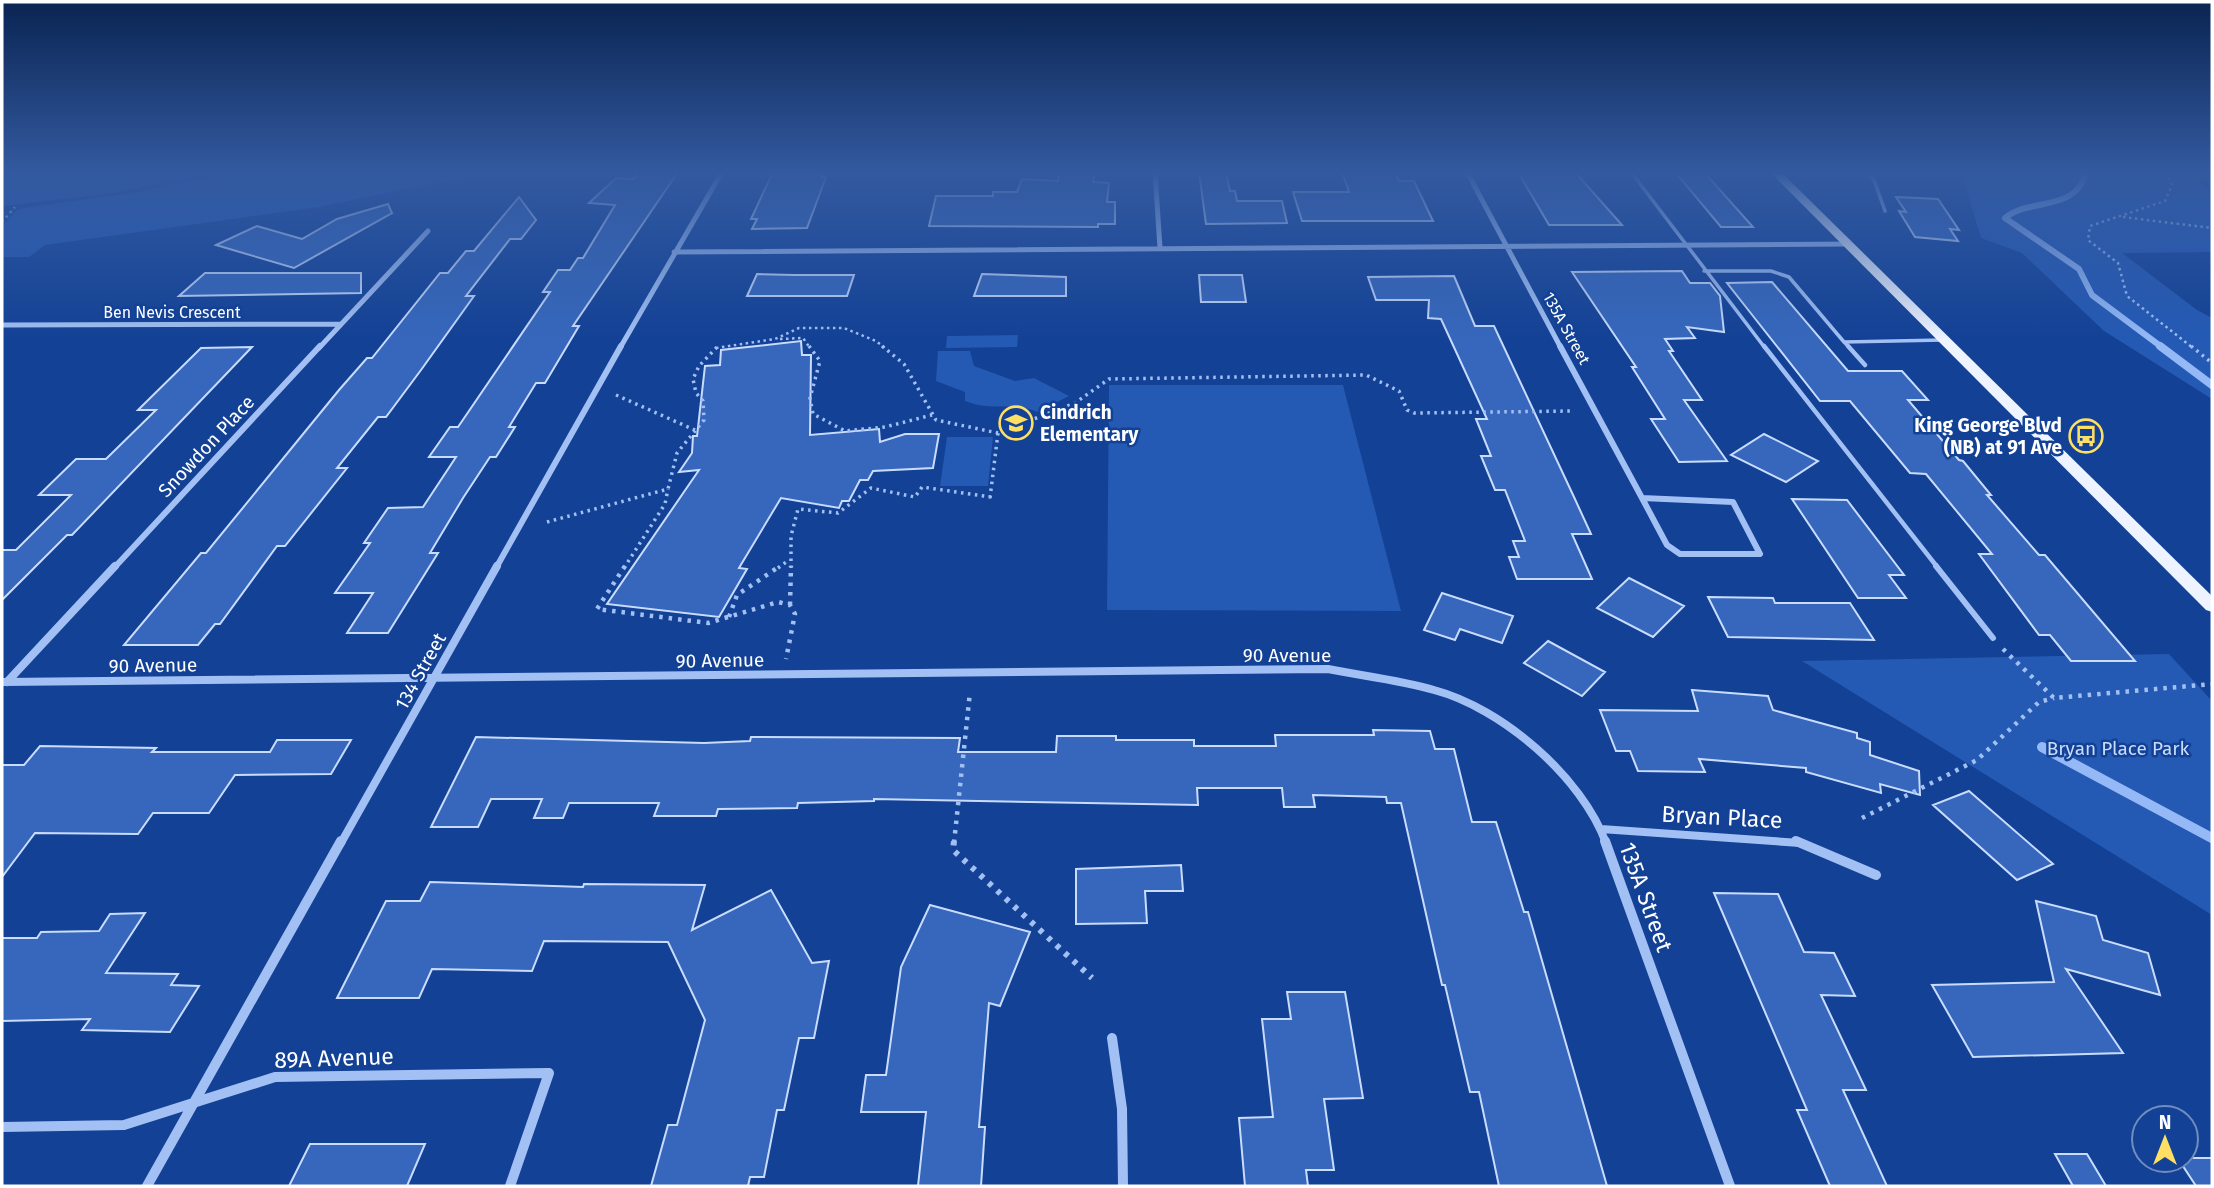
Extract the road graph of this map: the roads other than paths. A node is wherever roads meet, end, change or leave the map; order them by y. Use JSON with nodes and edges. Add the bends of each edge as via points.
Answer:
{"nodes":[{"id":1,"x":689,"y":227,"type":"edge"},
{"id":2,"x":1159,"y":227,"type":"edge"},
{"id":3,"x":1494,"y":227,"type":"edge"},
{"id":4,"x":1671,"y":227,"type":"edge"},
{"id":5,"x":1833,"y":227,"type":"edge"},
{"id":6,"x":428,"y":231,"type":"dead end"},
{"id":7,"x":1850,"y":244,"type":"junction"},
{"id":8,"x":1684,"y":245,"type":"junction"},
{"id":9,"x":1504,"y":246,"type":"junction"},
{"id":10,"x":1160,"y":248,"type":"junction"},
{"id":11,"x":674,"y":252,"type":"junction"},
{"id":12,"x":1704,"y":271,"type":"junction"},
{"id":13,"x":341,"y":324,"type":"junction"},
{"id":14,"x":2,"y":325,"type":"edge"},
{"id":15,"x":1947,"y":340,"type":"junction"},
{"id":16,"x":1844,"y":342,"type":"junction"},
{"id":17,"x":1866,"y":365,"type":"dead end"},
{"id":18,"x":1641,"y":498,"type":"junction"},
{"id":19,"x":2212,"y":606,"type":"edge"},
{"id":20,"x":1993,"y":638,"type":"road end"},
{"id":21,"x":434,"y":678,"type":"junction"},
{"id":22,"x":4,"y":682,"type":"edge"},
{"id":23,"x":1436,"y":690,"type":"joint"},
{"id":24,"x":1601,"y":829,"type":"junction"},
{"id":25,"x":1876,"y":875,"type":"dead end"},
{"id":26,"x":1112,"y":1038,"type":"dead end"},
{"id":27,"x":195,"y":1102,"type":"junction"},
{"id":28,"x":2,"y":1128,"type":"edge"},
{"id":29,"x":148,"y":1186,"type":"edge"},
{"id":30,"x":510,"y":1186,"type":"edge"},
{"id":31,"x":1123,"y":1186,"type":"edge"},
{"id":32,"x":1730,"y":1186,"type":"edge"}],
"edges":[{"from":1,"to":11,"type":"street","name":"134 Street"},
{"from":2,"to":10,"type":"street"},
{"from":3,"to":9,"type":"street","name":"135A Street"},
{"from":4,"to":8,"type":"lane"},
{"from":5,"to":7,"type":"main road"},
{"from":6,"to":13,"type":"street","name":"Snowdon Place"},
{"from":7,"to":8,"type":"street"},
{"from":7,"to":15,"type":"main road"},
{"from":8,"to":9,"type":"street"},
{"from":8,"to":12,"type":"lane"},
{"from":9,"to":10,"type":"street"},
{"from":9,"to":18,"type":"street","name":"135A Street"},
{"from":10,"to":11,"type":"street"},
{"from":11,"to":21,"type":"street","name":"134 Street"},
{"from":12,"to":16,"type":"lane","via":[[1771,271],[1789,277]]},
{"from":12,"to":20,"type":"lane"},
{"from":13,"to":14,"type":"street","name":"Ben Nevis Crescent"},
{"from":13,"to":22,"type":"street","name":"Snowdon Place"},
{"from":15,"to":16,"type":"lane"},
{"from":15,"to":19,"type":"main road"},
{"from":16,"to":17,"type":"lane"},
{"from":18,"to":18,"type":"street","name":"135A Street","via":[[1733,502],[1760,554],[1680,554],[1667,545]]},
{"from":21,"to":22,"type":"street","name":"90 Avenue"},
{"from":21,"to":23,"type":"street","name":"90 Avenue","via":[[1328,669]]},
{"from":21,"to":27,"type":"street","name":"134 Street"},
{"from":23,"to":24,"type":"street","name":"135A Street","via":[[1485,711],[1526,741],[1569,779]]},
{"from":24,"to":25,"type":"street","name":"Bryan Place","via":[[1795,841]]},
{"from":24,"to":32,"type":"street","name":"135A Street"},
{"from":26,"to":31,"type":"street","via":[[1122,1109]]},
{"from":27,"to":28,"type":"street","name":"89A Avenue","via":[[124,1125]]},
{"from":27,"to":29,"type":"street","name":"134 Street"},
{"from":27,"to":30,"type":"street","name":"89A Avenue","via":[[275,1077],[549,1073]]}]}
